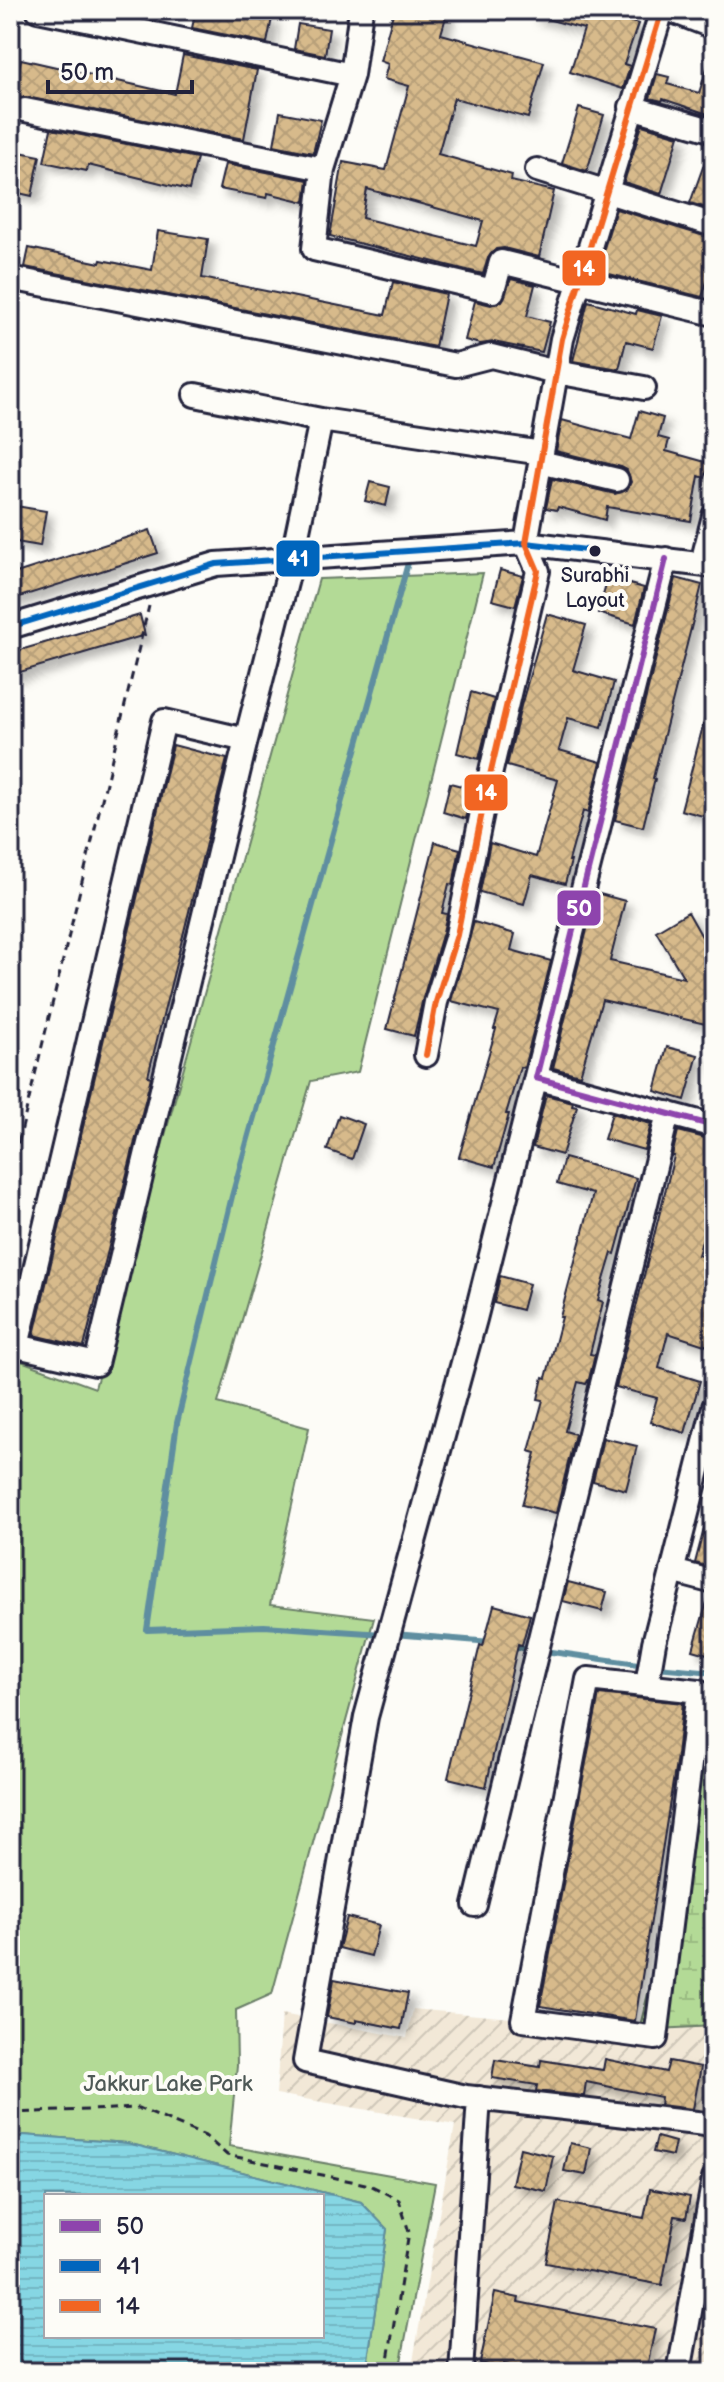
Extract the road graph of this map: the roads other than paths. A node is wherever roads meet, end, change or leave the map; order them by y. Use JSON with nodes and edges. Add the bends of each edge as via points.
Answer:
{"nodes":[{"id":1,"x":38,"y":10,"type":"edge"},
{"id":2,"x":361,"y":10,"type":"edge"},
{"id":3,"x":662,"y":10,"type":"edge"},
{"id":4,"x":670,"y":10,"type":"edge"},
{"id":5,"x":714,"y":27,"type":"edge"},
{"id":6,"x":352,"y":75,"type":"junction"},
{"id":7,"x":631,"y":107,"type":"junction"},
{"id":8,"x":25,"y":110,"type":"dead end"},
{"id":9,"x":714,"y":131,"type":"edge"},
{"id":10,"x":323,"y":169,"type":"junction"},
{"id":11,"x":537,"y":170,"type":"dead end"},
{"id":12,"x":605,"y":193,"type":"junction"},
{"id":13,"x":714,"y":225,"type":"edge"},
{"id":14,"x":10,"y":278,"type":"edge"},
{"id":15,"x":579,"y":280,"type":"junction"},
{"id":16,"x":714,"y":314,"type":"edge"},
{"id":17,"x":556,"y":372,"type":"junction"},
{"id":18,"x":644,"y":388,"type":"dead end"},
{"id":19,"x":195,"y":395,"type":"dead end"},
{"id":20,"x":321,"y":420,"type":"junction"},
{"id":21,"x":541,"y":458,"type":"junction"},
{"id":22,"x":617,"y":480,"type":"dead end"},
{"id":23,"x":714,"y":516,"type":"edge"},
{"id":24,"x":526,"y":543,"type":"junction"},
{"id":25,"x":292,"y":559,"type":"junction"},
{"id":26,"x":666,"y":559,"type":"junction"},
{"id":27,"x":708,"y":564,"type":"edge"},
{"id":28,"x":10,"y":627,"type":"edge"},
{"id":29,"x":246,"y":740,"type":"junction"},
{"id":30,"x":426,"y":1055,"type":"dead end"},
{"id":31,"x":536,"y":1078,"type":"junction"},
{"id":32,"x":668,"y":1113,"type":"junction"},
{"id":33,"x":714,"y":1126,"type":"edge"},
{"id":34,"x":714,"y":1407,"type":"edge"},
{"id":35,"x":672,"y":1571,"type":"junction"},
{"id":36,"x":714,"y":1582,"type":"edge"},
{"id":37,"x":647,"y":1681,"type":"junction"},
{"id":38,"x":475,"y":1905,"type":"dead end"},
{"id":39,"x":479,"y":2098,"type":"junction"},
{"id":40,"x":714,"y":2125,"type":"edge"},
{"id":41,"x":714,"y":2179,"type":"edge"},
{"id":42,"x":461,"y":2372,"type":"edge"},
{"id":43,"x":679,"y":2372,"type":"edge"}],
"edges":[{"from":1,"to":6,"type":"street"},
{"from":2,"to":6,"type":"street"},
{"from":3,"to":7,"type":"street"},
{"from":4,"to":5,"type":"street"},
{"from":6,"to":10,"type":"street"},
{"from":7,"to":9,"type":"street"},
{"from":7,"to":12,"type":"street"},
{"from":8,"to":10,"type":"street"},
{"from":10,"to":15,"type":"street","via":[[314,249],[493,291],[501,262]]},
{"from":11,"to":12,"type":"street"},
{"from":12,"to":13,"type":"street"},
{"from":12,"to":15,"type":"street"},
{"from":14,"to":17,"type":"street","via":[[456,365],[491,356]]},
{"from":15,"to":16,"type":"street"},
{"from":15,"to":17,"type":"street"},
{"from":17,"to":18,"type":"street"},
{"from":17,"to":21,"type":"street"},
{"from":19,"to":20,"type":"street"},
{"from":20,"to":21,"type":"street"},
{"from":20,"to":25,"type":"street"},
{"from":21,"to":22,"type":"street"},
{"from":21,"to":24,"type":"street"},
{"from":23,"to":27,"type":"street"},
{"from":24,"to":25,"type":"street"},
{"from":24,"to":26,"type":"street"},
{"from":24,"to":30,"type":"street","via":[[538,571]]},
{"from":25,"to":28,"type":"street","via":[[216,564]]},
{"from":25,"to":29,"type":"street"},
{"from":26,"to":27,"type":"street"},
{"from":26,"to":31,"type":"street"},
{"from":29,"to":29,"type":"street","via":[[96,1364],[17,1346],[164,721]]},
{"from":31,"to":32,"type":"street"},
{"from":31,"to":39,"type":"street","via":[[366,1717],[305,2061]]},
{"from":32,"to":33,"type":"street"},
{"from":32,"to":38,"type":"street"},
{"from":34,"to":35,"type":"street"},
{"from":35,"to":36,"type":"street"},
{"from":35,"to":37,"type":"street"},
{"from":37,"to":37,"type":"street","via":[[588,1679],[523,2020],[656,2038],[699,1691]]},
{"from":39,"to":40,"type":"street"},
{"from":39,"to":42,"type":"street"},
{"from":41,"to":43,"type":"street"}]}
